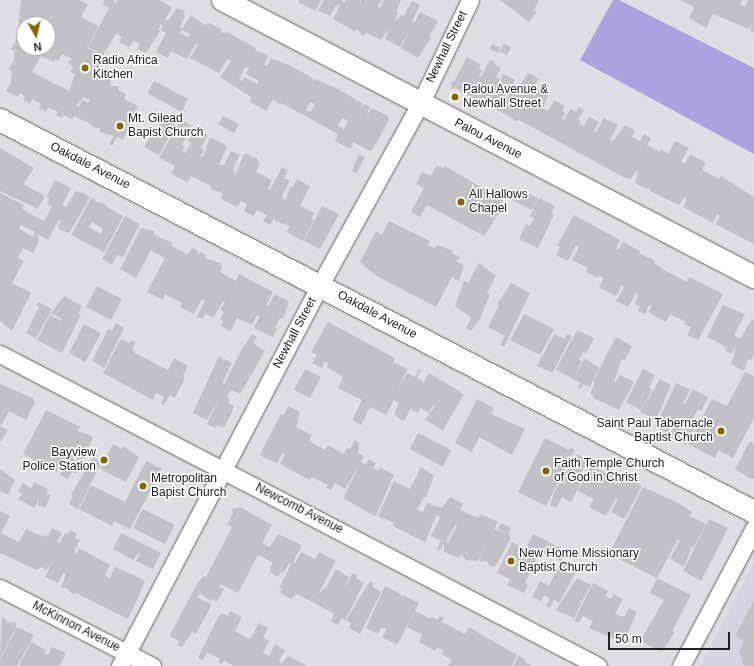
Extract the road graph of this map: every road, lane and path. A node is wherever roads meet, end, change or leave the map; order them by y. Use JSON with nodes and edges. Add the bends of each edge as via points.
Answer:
{"nodes":[{"id":1,"x":223,"y":0,"type":"edge"},
{"id":2,"x":470,"y":0,"type":"edge"},
{"id":3,"x":420,"y":104,"type":"junction"},
{"id":4,"x":0,"y":120,"type":"edge"},
{"id":5,"x":754,"y":277,"type":"edge"},
{"id":6,"x":320,"y":285,"type":"junction"},
{"id":7,"x":0,"y":354,"type":"edge"},
{"id":8,"x":223,"y":470,"type":"junction"},
{"id":9,"x":754,"y":512,"type":"edge"},
{"id":10,"x":754,"y":528,"type":"edge"},
{"id":11,"x":0,"y":588,"type":"edge"},
{"id":12,"x":123,"y":660,"type":"edge"},
{"id":13,"x":152,"y":666,"type":"edge"},
{"id":14,"x":598,"y":666,"type":"edge"},
{"id":15,"x":681,"y":666,"type":"edge"}],
"edges":[{"from":1,"to":3,"type":"main road","name":"Palou Avenue"},
{"from":2,"to":3,"type":"street","name":"Newhall Street"},
{"from":3,"to":5,"type":"main road","name":"Palou Avenue"},
{"from":3,"to":6,"type":"street","name":"Newhall Street"},
{"from":4,"to":6,"type":"main road","name":"Oakdale Avenue"},
{"from":6,"to":8,"type":"street","name":"Newhall Street"},
{"from":6,"to":9,"type":"main road","name":"Oakdale Avenue"},
{"from":7,"to":8,"type":"street","name":"Newcomb Avenue"},
{"from":8,"to":12,"type":"street","name":"Newhall Street"},
{"from":8,"to":14,"type":"street","name":"Newcomb Avenue"},
{"from":10,"to":15,"type":"street"},
{"from":11,"to":12,"type":"street","name":"McKinnon Avenue"},
{"from":12,"to":13,"type":"street","name":"McKinnon Avenue"}]}
